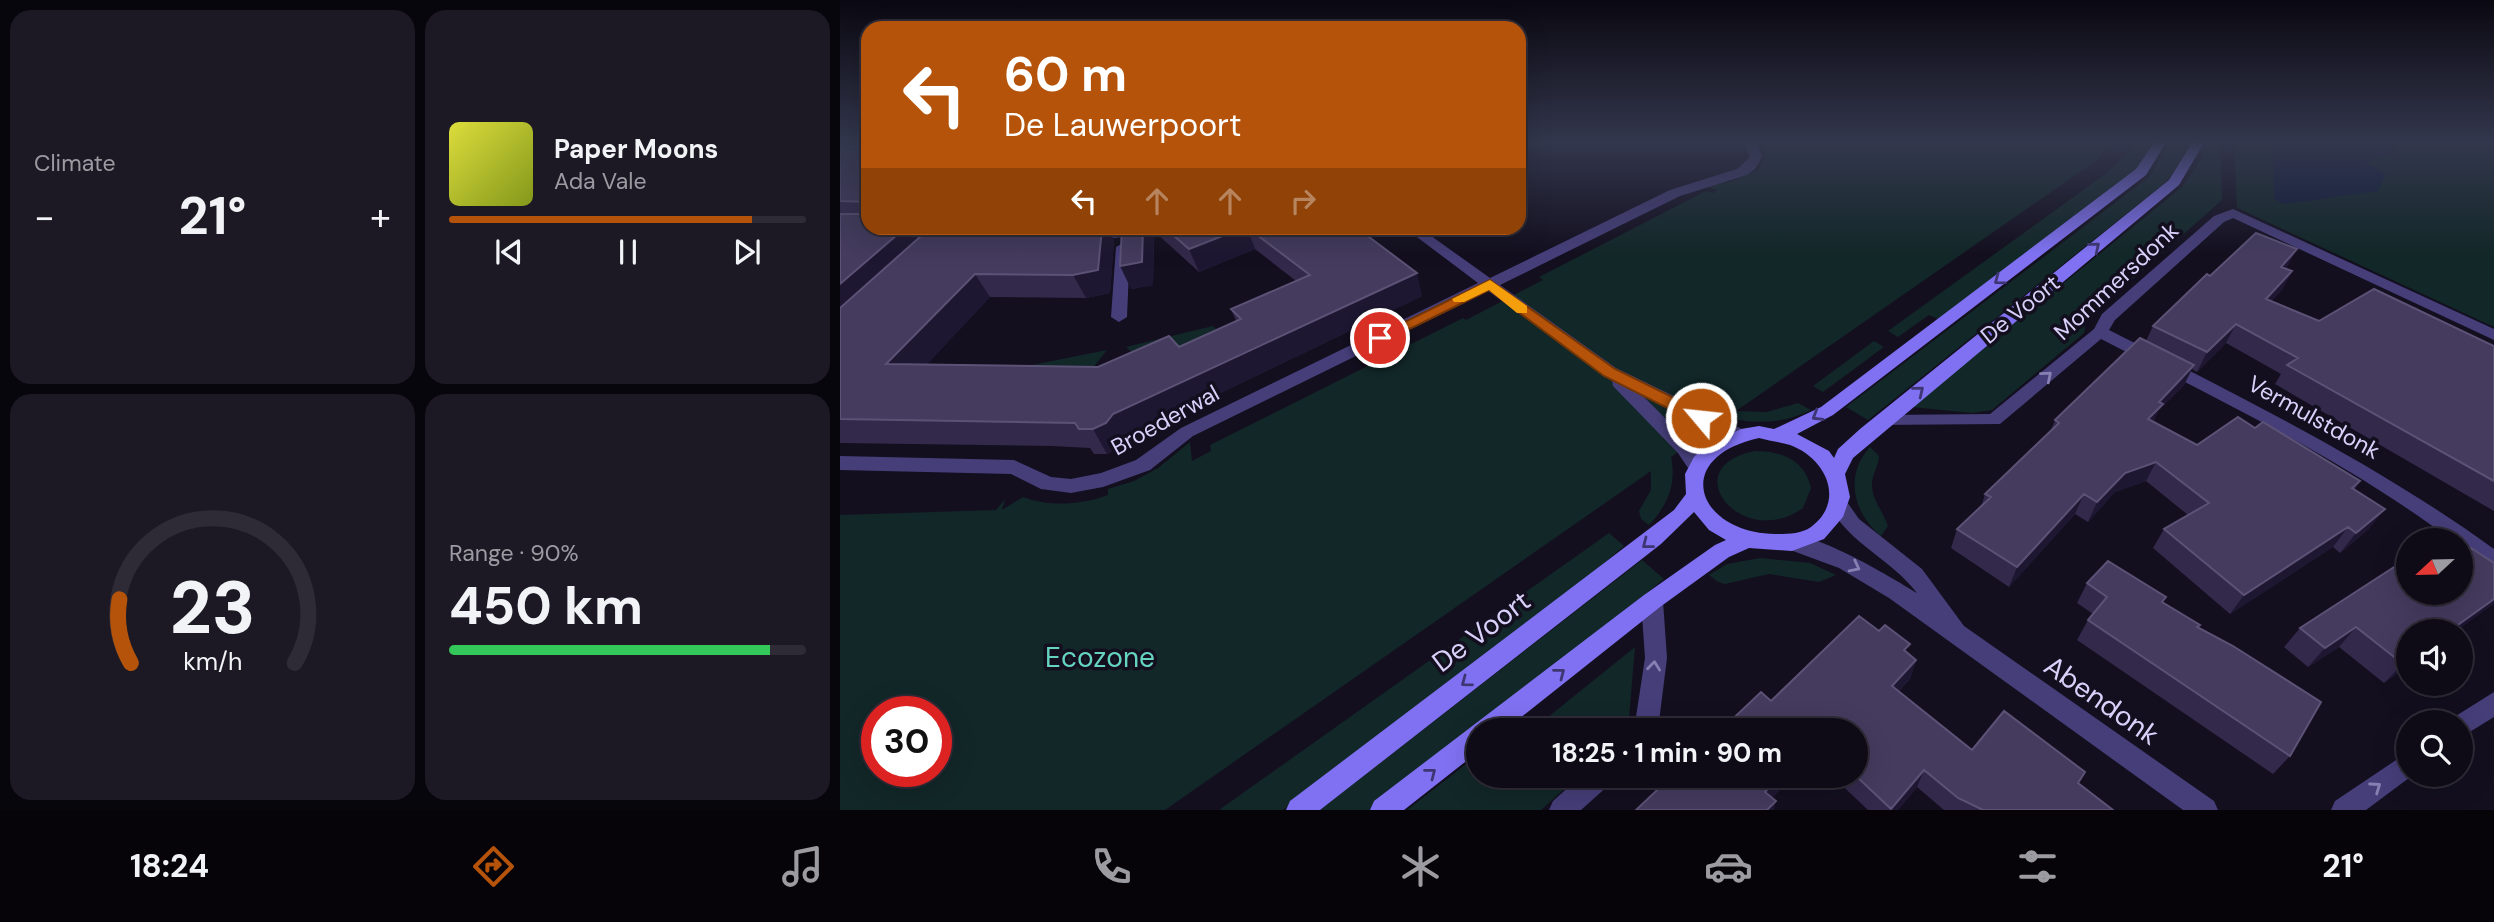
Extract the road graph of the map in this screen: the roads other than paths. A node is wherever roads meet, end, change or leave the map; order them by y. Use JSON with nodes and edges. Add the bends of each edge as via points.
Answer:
{"nodes":[{"id":1,"x":1718,"y":179,"type":"edge"},
{"id":2,"x":2132,"y":179,"type":"edge"},
{"id":3,"x":2176,"y":179,"type":"edge"},
{"id":4,"x":1124,"y":235,"type":"edge"},
{"id":5,"x":1422,"y":235,"type":"edge"},
{"id":6,"x":1490,"y":284,"type":"junction"},
{"id":7,"x":1119,"y":317,"type":"dead end"},
{"id":8,"x":2100,"y":332,"type":"junction"},
{"id":9,"x":2494,"y":335,"type":"edge"},
{"id":10,"x":1610,"y":372,"type":"junction"},
{"id":11,"x":1884,"y":421,"type":"junction"},
{"id":12,"x":1779,"y":434,"type":"junction"},
{"id":13,"x":1738,"y":435,"type":"junction"},
{"id":14,"x":840,"y":463,"type":"edge"},
{"id":15,"x":1697,"y":466,"type":"junction"},
{"id":16,"x":1837,"y":472,"type":"junction"},
{"id":17,"x":1695,"y":496,"type":"junction"},
{"id":18,"x":1840,"y":507,"type":"junction"},
{"id":19,"x":1748,"y":540,"type":"junction"},
{"id":20,"x":1792,"y":542,"type":"junction"},
{"id":21,"x":2494,"y":560,"type":"edge"},
{"id":22,"x":1652,"y":601,"type":"junction"},
{"id":23,"x":1964,"y":638,"type":"junction"},
{"id":24,"x":2494,"y":703,"type":"edge"},
{"id":25,"x":1501,"y":718,"type":"edge"},
{"id":26,"x":1648,"y":718,"type":"edge"},
{"id":27,"x":2473,"y":718,"type":"edge"},
{"id":28,"x":1466,"y":746,"type":"edge"},
{"id":29,"x":2396,"y":773,"type":"edge"},
{"id":30,"x":1587,"y":788,"type":"edge"},
{"id":31,"x":1299,"y":810,"type":"edge"},
{"id":32,"x":1383,"y":810,"type":"edge"},
{"id":33,"x":1562,"y":810,"type":"edge"},
{"id":34,"x":2204,"y":810,"type":"edge"},
{"id":35,"x":2344,"y":810,"type":"edge"}],
"edges":[{"from":1,"to":6,"type":"street","name":"Broederwal","via":[[1686,188]]},
{"from":2,"to":12,"type":"street","name":"De Voort","one_way":true,"via":[[1826,411]]},
{"from":11,"to":3,"type":"street","name":"De Voort","one_way":true},
{"from":4,"to":7,"type":"street"},
{"from":5,"to":6,"type":"street"},
{"from":6,"to":10,"type":"street"},
{"from":6,"to":14,"type":"street","name":"Broederwal","via":[[1187,432],[1143,465],[1103,480],[1071,486],[1048,484],[1014,467]]},
{"from":8,"to":9,"type":"street","name":"Mommersdonk","via":[[2108,317],[2219,219],[2233,213]]},
{"from":11,"to":8,"type":"street","name":"Mommersdonk","one_way":true,"via":[[1994,420]]},
{"from":8,"to":21,"type":"street","name":"Vermulstdonk","via":[[2326,450],[2407,498]]},
{"from":10,"to":13,"type":"street"},
{"from":10,"to":15,"type":"street"},
{"from":11,"to":16,"type":"street","name":"De Voort","via":[[1845,454]]},
{"from":12,"to":13,"type":"street","name":"De Voort"},
{"from":12,"to":16,"type":"street","name":"De Voort","via":[[1814,447]]},
{"from":13,"to":15,"type":"street","name":"De Voort","via":[[1706,453]]},
{"from":15,"to":17,"type":"street"},
{"from":16,"to":18,"type":"street"},
{"from":17,"to":19,"type":"street","via":[[1714,523]]},
{"from":17,"to":31,"type":"street","name":"De Voort","one_way":true,"via":[[1681,516],[1654,538]]},
{"from":18,"to":20,"type":"street","via":[[1822,529]]},
{"from":18,"to":23,"type":"street","name":"Abendonk","via":[[1852,524],[1915,575]]},
{"from":19,"to":20,"type":"street"},
{"from":19,"to":22,"type":"street","via":[[1722,551]]},
{"from":20,"to":23,"type":"street","name":"Abendonk","one_way":true,"via":[[1863,570]]},
{"from":25,"to":22,"type":"street","one_way":true},
{"from":26,"to":22,"type":"street","one_way":true,"via":[[1656,658]]},
{"from":23,"to":34,"type":"street","name":"Abendonk"},
{"from":24,"to":27,"type":"street"},
{"from":32,"to":28,"type":"street","one_way":true},
{"from":35,"to":29,"type":"street","one_way":true},
{"from":30,"to":33,"type":"street"}]}
